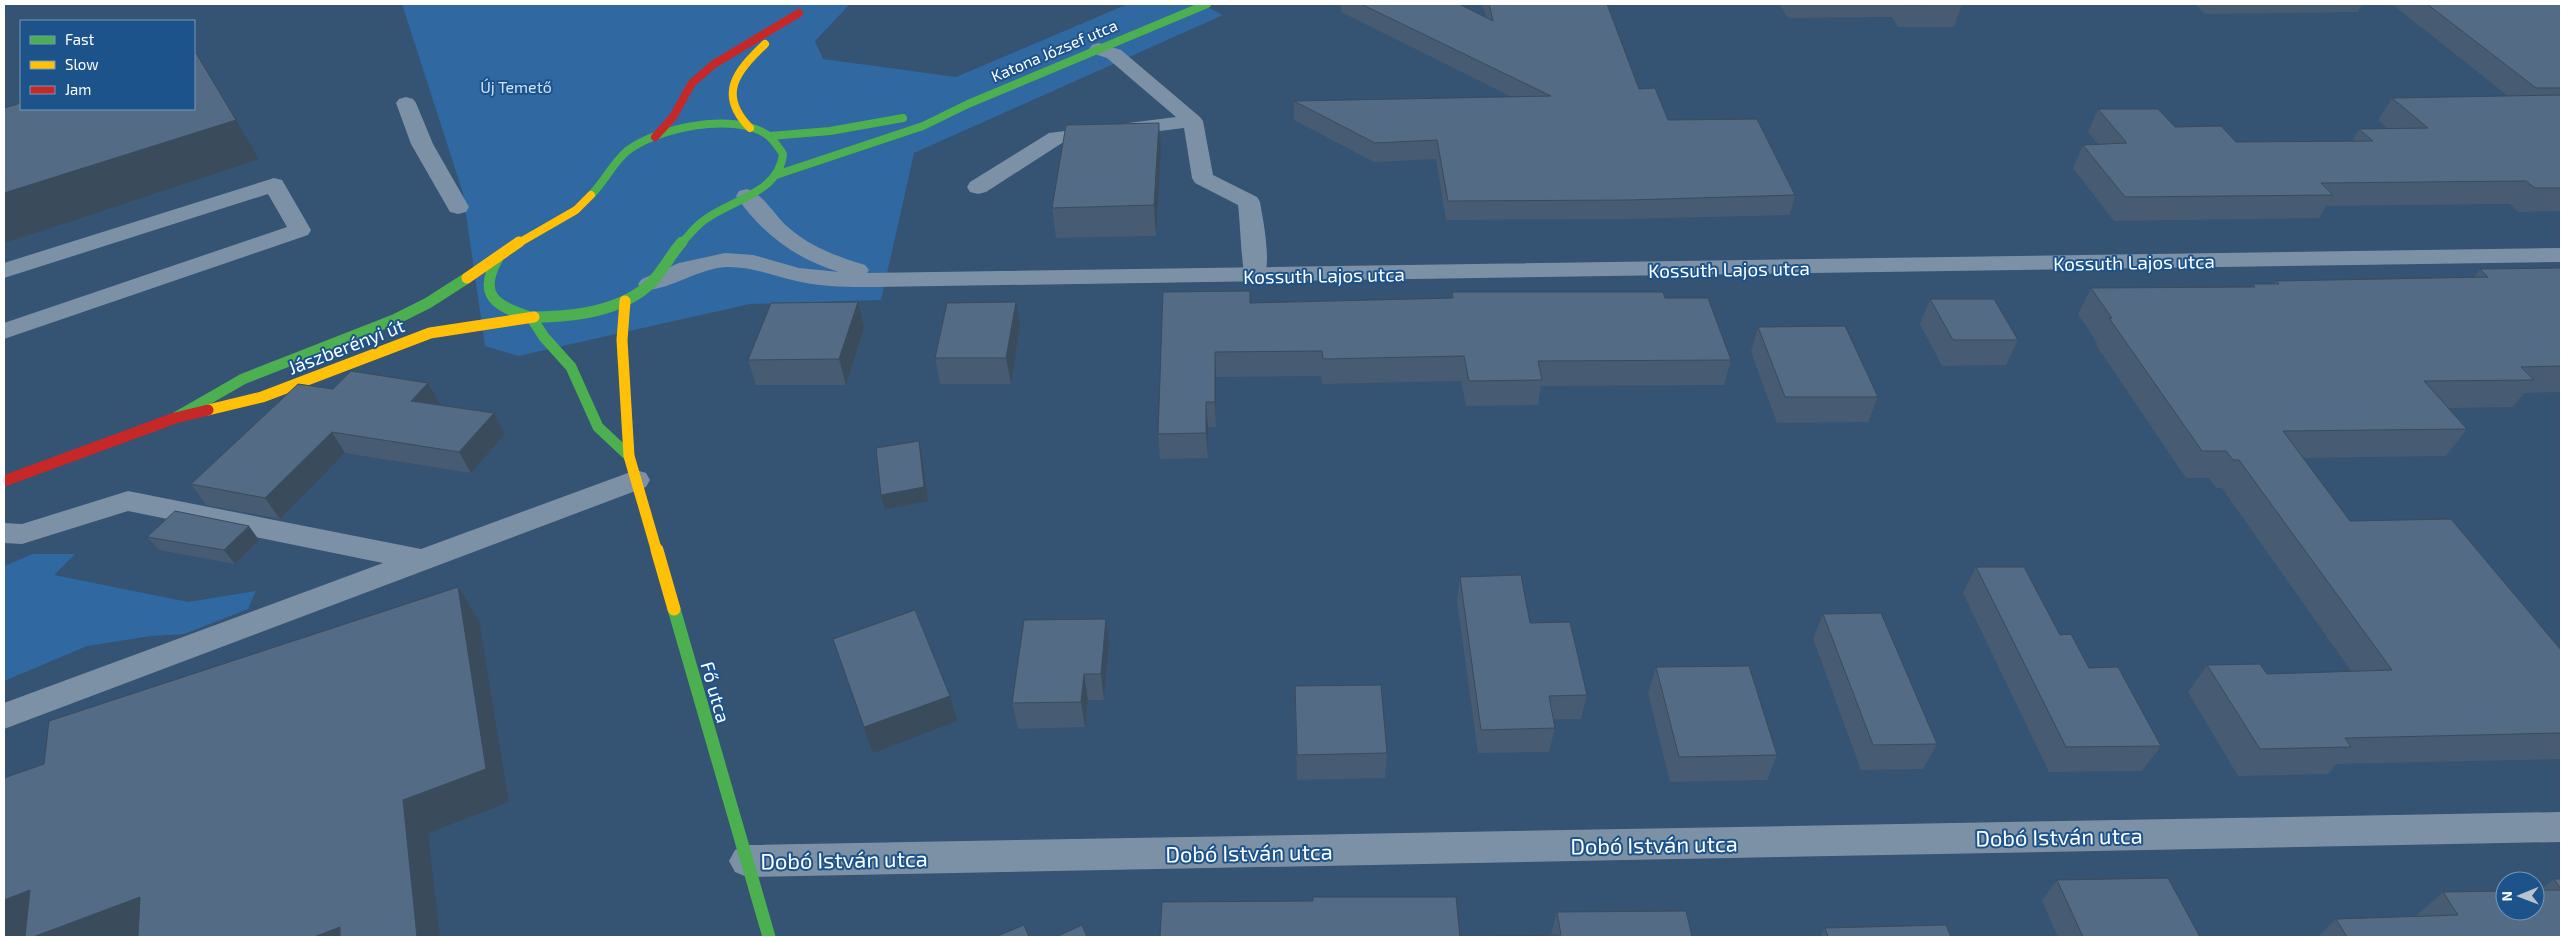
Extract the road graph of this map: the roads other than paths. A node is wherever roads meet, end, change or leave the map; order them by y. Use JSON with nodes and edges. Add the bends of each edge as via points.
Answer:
{"nodes":[{"id":1,"x":808,"y":4,"type":"edge"},
{"id":2,"x":1207,"y":4,"type":"edge"},
{"id":3,"x":799,"y":13,"type":"junction"},
{"id":4,"x":1099,"y":49,"type":"junction"},
{"id":5,"x":406,"y":103,"type":"dead end"},
{"id":6,"x":968,"y":104,"type":"junction"},
{"id":7,"x":1193,"y":121,"type":"junction"},
{"id":8,"x":750,"y":128,"type":"junction"},
{"id":9,"x":656,"y":136,"type":"junction"},
{"id":10,"x":770,"y":136,"type":"junction"},
{"id":11,"x":776,"y":175,"type":"junction"},
{"id":12,"x":978,"y":187,"type":"dead end"},
{"id":13,"x":747,"y":196,"type":"junction"},
{"id":14,"x":458,"y":207,"type":"dead end"},
{"id":15,"x":2561,"y":255,"type":"edge"},
{"id":16,"x":498,"y":258,"type":"junction"},
{"id":17,"x":4,"y":272,"type":"edge"},
{"id":18,"x":1254,"y":276,"type":"junction"},
{"id":19,"x":897,"y":280,"type":"junction"},
{"id":20,"x":650,"y":284,"type":"junction"},
{"id":21,"x":625,"y":301,"type":"junction"},
{"id":22,"x":532,"y":317,"type":"junction"},
{"id":23,"x":4,"y":331,"type":"edge"},
{"id":24,"x":175,"y":418,"type":"junction"},
{"id":25,"x":633,"y":468,"type":"junction"},
{"id":26,"x":4,"y":481,"type":"edge"},
{"id":27,"x":10,"y":537,"type":"edge"},
{"id":28,"x":424,"y":560,"type":"junction"},
{"id":29,"x":4,"y":716,"type":"edge"},
{"id":30,"x":2561,"y":827,"type":"edge"},
{"id":31,"x":747,"y":861,"type":"junction"},
{"id":32,"x":769,"y":937,"type":"edge"}],
"edges":[{"from":1,"to":3,"type":"main road"},
{"from":2,"to":4,"type":"main road","name":"Katona József utca"},
{"from":3,"to":8,"type":"main road","name":"Jászberényi út","via":[[752,55],[732,84],[736,116]]},
{"from":3,"to":9,"type":"main road","name":"Jászberényi út","via":[[714,64],[692,83],[673,117]]},
{"from":4,"to":6,"type":"main road","name":"Katona József utca"},
{"from":4,"to":7,"type":"street","via":[[1114,54]]},
{"from":5,"to":14,"type":"street","via":[[422,144]]},
{"from":6,"to":10,"type":"main road","name":"Katona József utca","via":[[830,131]]},
{"from":6,"to":11,"type":"main road","name":"Katona József utca","via":[[923,126]]},
{"from":7,"to":12,"type":"street","via":[[1056,137]]},
{"from":7,"to":18,"type":"street","via":[[1203,178],[1249,202]]},
{"from":8,"to":9,"type":"main road","name":"Jászberényi út","via":[[706,124]]},
{"from":8,"to":10,"type":"main road","name":"Jászberényi út"},
{"from":9,"to":16,"type":"main road","name":"Jászberényi út","via":[[631,148],[616,161],[602,186],[576,210],[522,240]]},
{"from":10,"to":11,"type":"main road","via":[[783,154]]},
{"from":11,"to":13,"type":"main road","name":"Jászberényi út"},
{"from":13,"to":19,"type":"street","name":"Kossuth Lajos utca","via":[[776,228],[821,259]]},
{"from":13,"to":20,"type":"main road","name":"Jászberényi út","via":[[689,233],[667,266]]},
{"from":15,"to":18,"type":"street","name":"Kossuth Lajos utca"},
{"from":16,"to":22,"type":"main road","name":"Jászberényi út","via":[[488,275],[487,286],[492,298],[505,310]]},
{"from":16,"to":24,"type":"main road","name":"Jászberényi út","via":[[396,319],[243,378]]},
{"from":17,"to":23,"type":"street","via":[[274,185],[300,230]]},
{"from":18,"to":19,"type":"street","name":"Kossuth Lajos utca"},
{"from":19,"to":20,"type":"street","name":"Kossuth Lajos utca","via":[[814,277],[752,262],[729,260],[693,264]]},
{"from":20,"to":21,"type":"main road","name":"Jászberényi út"},
{"from":21,"to":22,"type":"main road","name":"Jászberényi út","via":[[569,317]]},
{"from":21,"to":25,"type":"main road","name":"Fő utca","via":[[622,352]]},
{"from":22,"to":24,"type":"main road","name":"Jászberényi út","via":[[430,333],[262,397]]},
{"from":22,"to":25,"type":"main road","via":[[544,337],[570,367],[598,427]]},
{"from":24,"to":26,"type":"main road","name":"Jászberényi út"},
{"from":25,"to":28,"type":"street"},
{"from":25,"to":31,"type":"main road","name":"Fő utca"},
{"from":27,"to":28,"type":"street","via":[[128,501]]},
{"from":28,"to":29,"type":"street"},
{"from":30,"to":31,"type":"street","name":"Dobó István utca"},
{"from":31,"to":32,"type":"main road","name":"Fő utca"}]}
